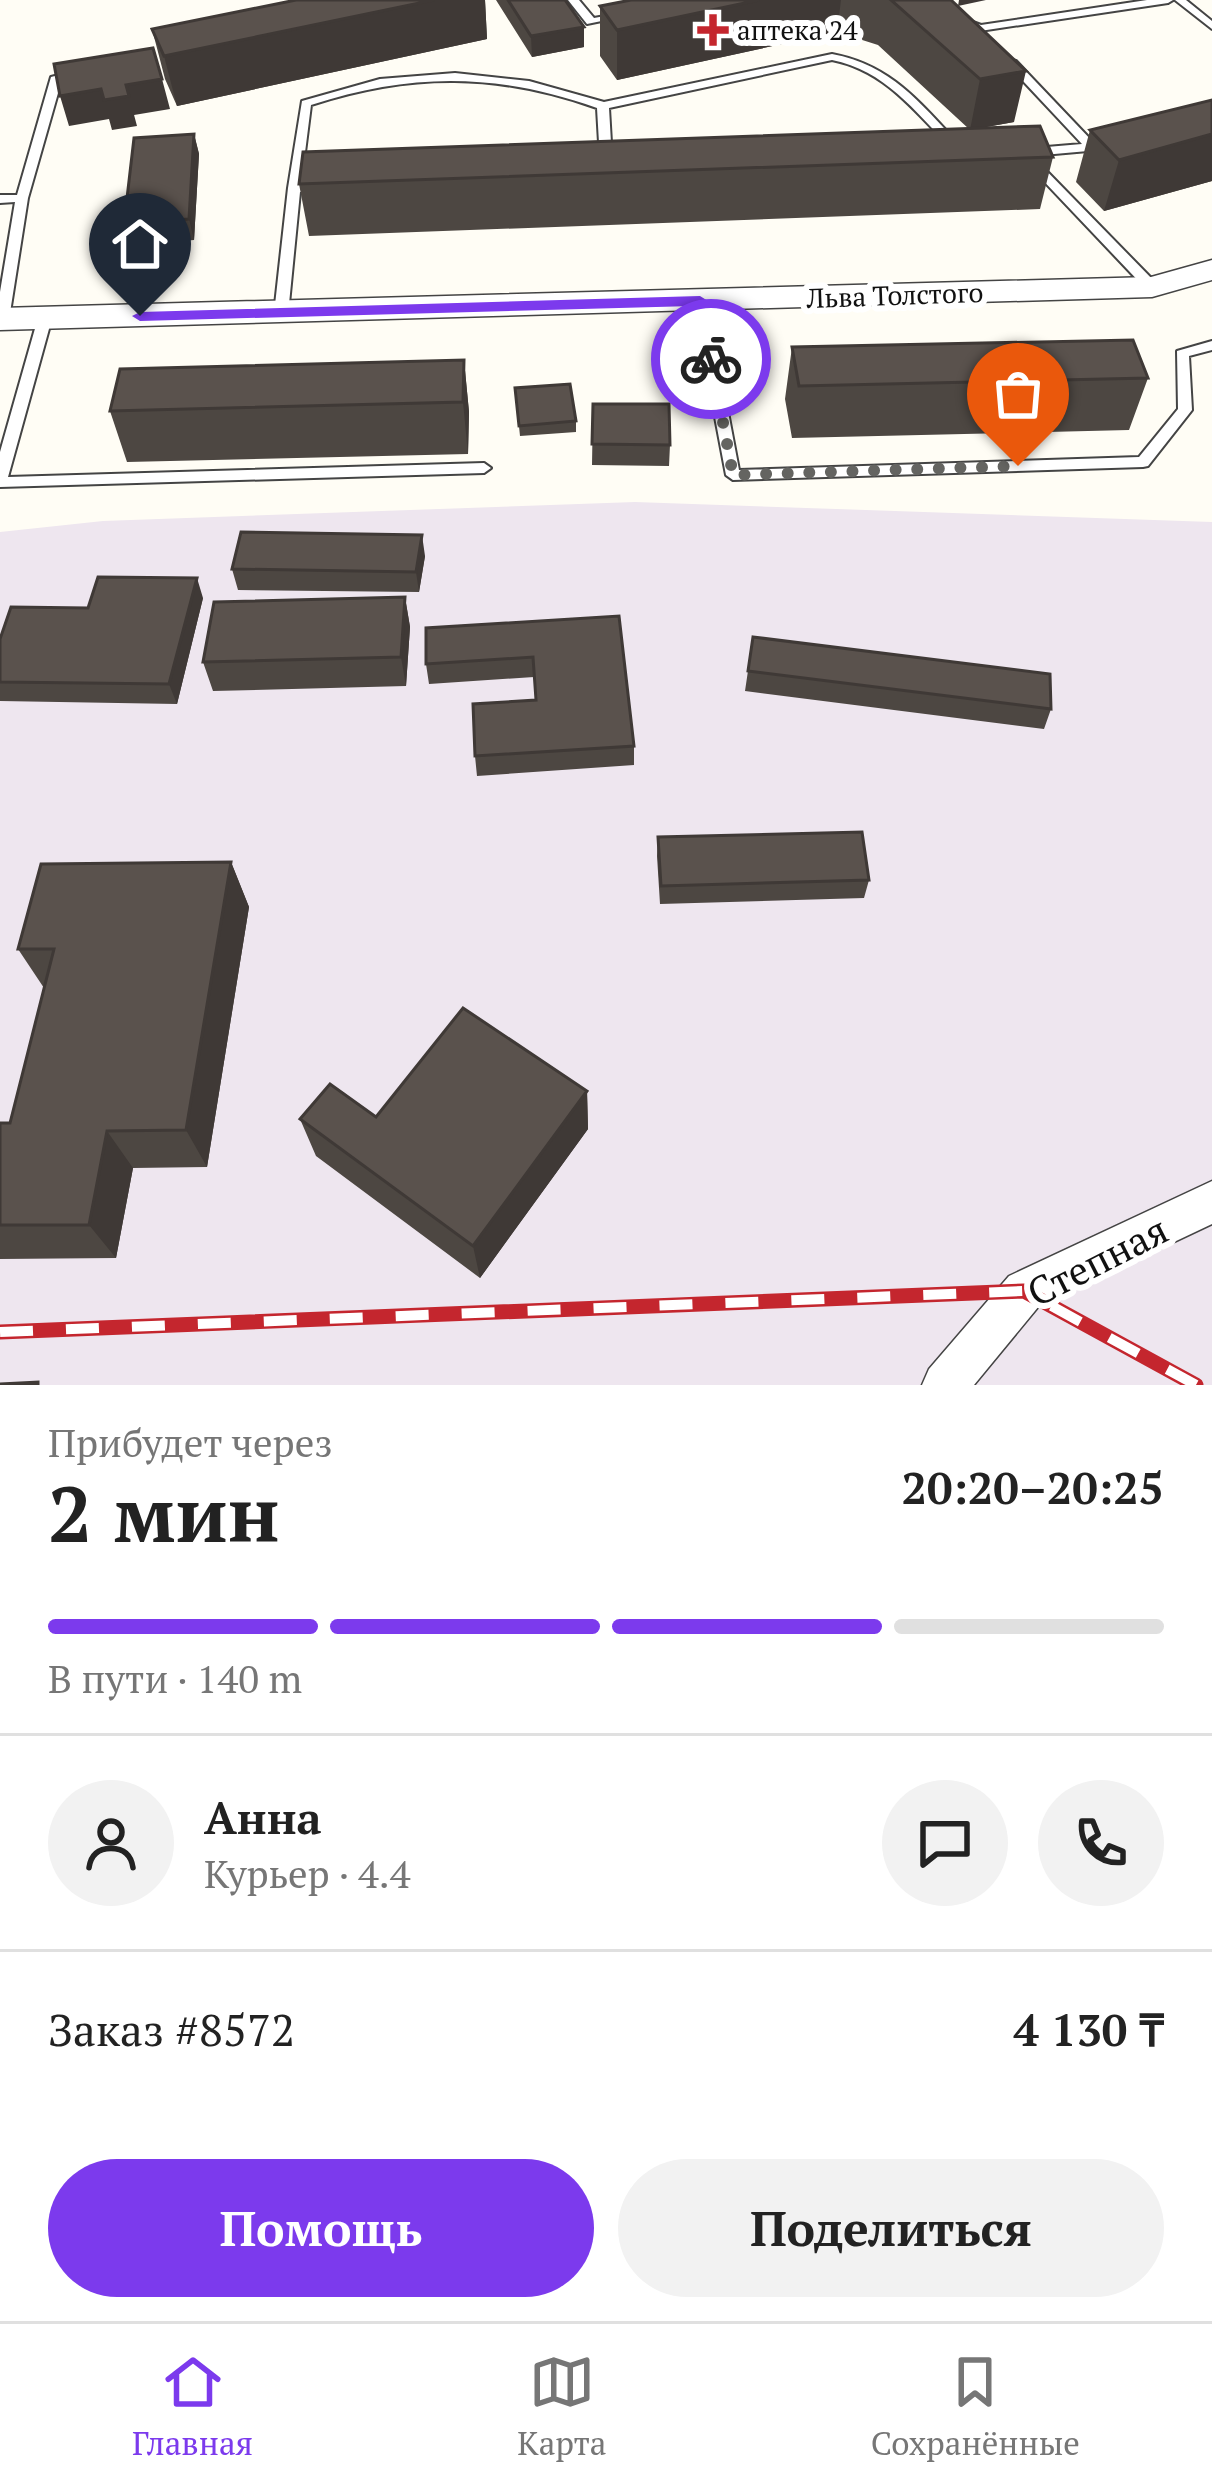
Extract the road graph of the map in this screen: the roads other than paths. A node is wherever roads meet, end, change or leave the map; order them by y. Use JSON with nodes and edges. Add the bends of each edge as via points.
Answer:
{"nodes":[{"id":1,"x":573,"y":0,"type":"edge"},
{"id":2,"x":1168,"y":0,"type":"edge"},
{"id":3,"x":1180,"y":0,"type":"edge"},
{"id":4,"x":634,"y":13,"type":"edge"},
{"id":5,"x":945,"y":14,"type":"edge"},
{"id":6,"x":1212,"y":26,"type":"edge"},
{"id":7,"x":980,"y":28,"type":"junction"},
{"id":8,"x":104,"y":68,"type":"edge"},
{"id":9,"x":603,"y":106,"type":"junction"},
{"id":10,"x":1113,"y":144,"type":"edge"},
{"id":11,"x":1094,"y":150,"type":"junction"},
{"id":12,"x":1023,"y":153,"type":"junction"},
{"id":13,"x":1004,"y":154,"type":"edge"},
{"id":14,"x":944,"y":159,"type":"edge"},
{"id":15,"x":607,"y":184,"type":"edge"},
{"id":16,"x":294,"y":188,"type":"junction"},
{"id":17,"x":339,"y":188,"type":"edge"},
{"id":18,"x":0,"y":199,"type":"edge"},
{"id":19,"x":22,"y":199,"type":"junction"},
{"id":20,"x":1212,"y":270,"type":"edge"},
{"id":21,"x":1152,"y":287,"type":"junction"},
{"id":22,"x":700,"y":301,"type":"junction"},
{"id":23,"x":281,"y":314,"type":"junction"},
{"id":24,"x":45,"y":318,"type":"junction"},
{"id":25,"x":1,"y":319,"type":"edge"},
{"id":26,"x":1212,"y":345,"type":"edge"},
{"id":27,"x":484,"y":468,"type":"dead end"},
{"id":28,"x":0,"y":480,"type":"edge"},
{"id":29,"x":1212,"y":1202,"type":"edge"},
{"id":30,"x":945,"y":1385,"type":"edge"}],
"edges":[{"from":1,"to":4,"type":"lane","via":[[591,22]]},
{"from":2,"to":7,"type":"lane"},
{"from":3,"to":6,"type":"lane"},
{"from":5,"to":7,"type":"lane"},
{"from":7,"to":11,"type":"lane"},
{"from":8,"to":19,"type":"lane","via":[[57,77]]},
{"from":9,"to":14,"type":"lane","via":[[832,57],[856,59],[882,74],[966,157]]},
{"from":9,"to":15,"type":"lane"},
{"from":9,"to":16,"type":"lane","via":[[540,84],[459,74],[327,95],[306,104]]},
{"from":10,"to":11,"type":"lane"},
{"from":11,"to":12,"type":"lane"},
{"from":12,"to":13,"type":"lane"},
{"from":12,"to":21,"type":"lane"},
{"from":16,"to":17,"type":"lane"},
{"from":16,"to":23,"type":"lane"},
{"from":18,"to":19,"type":"lane"},
{"from":19,"to":25,"type":"lane"},
{"from":20,"to":21,"type":"street","name":"Льва Толстого"},
{"from":21,"to":22,"type":"street","name":"Льва Толстого"},
{"from":22,"to":23,"type":"street","name":"Льва Толстого"},
{"from":22,"to":26,"type":"lane","via":[[733,475],[1143,462],[1185,410],[1182,354]]},
{"from":23,"to":24,"type":"street","name":"Льва Толстого"},
{"from":24,"to":25,"type":"street","name":"Льва Толстого"},
{"from":24,"to":28,"type":"lane"},
{"from":27,"to":28,"type":"lane"},
{"from":29,"to":30,"type":"street","name":"Степная","via":[[1024,1291]]}]}
